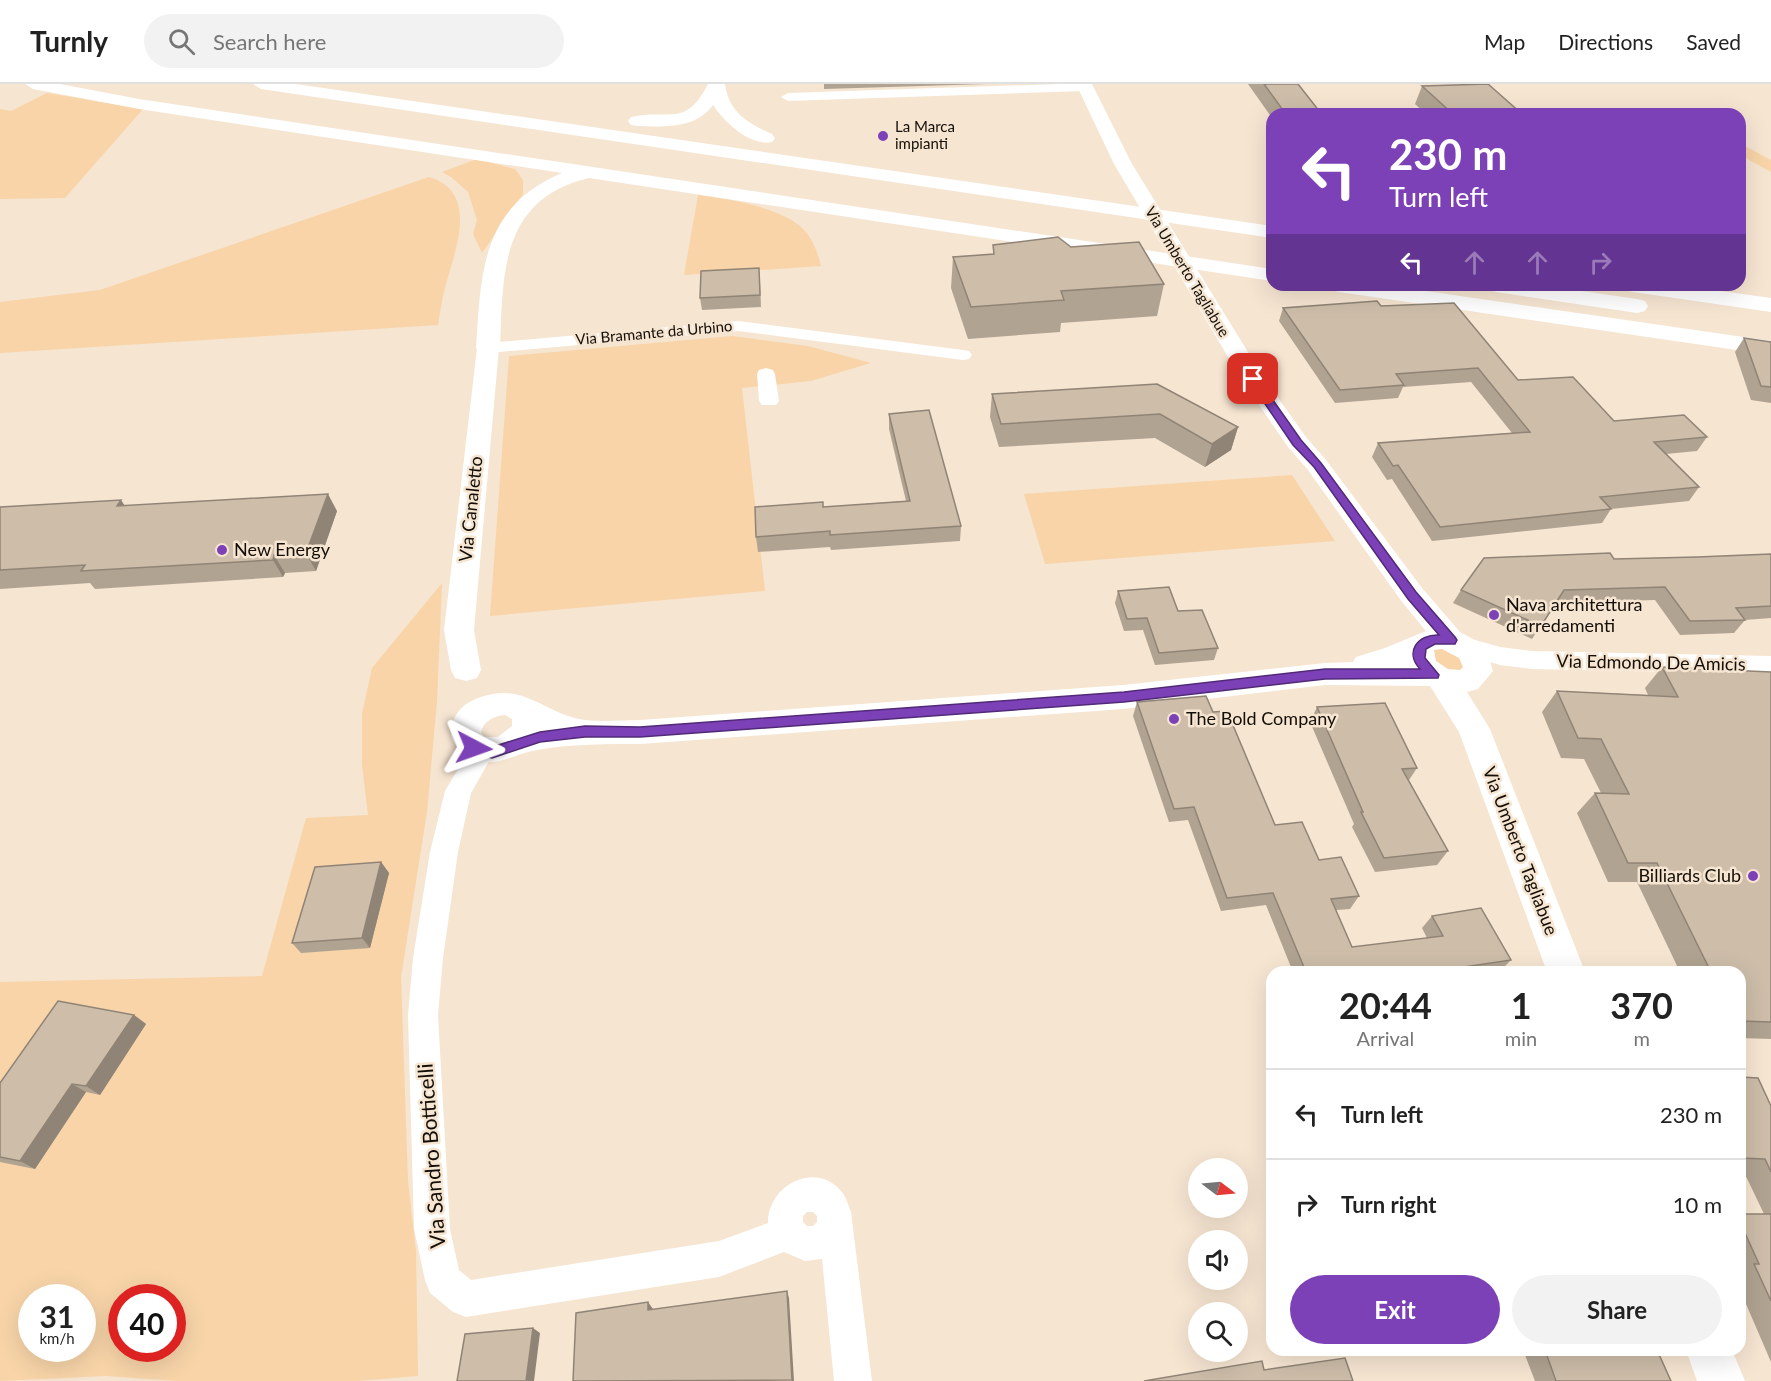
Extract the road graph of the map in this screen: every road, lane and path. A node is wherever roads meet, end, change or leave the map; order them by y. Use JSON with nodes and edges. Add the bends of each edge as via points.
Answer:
{"nodes":[{"id":1,"x":33,"y":84,"type":"edge"},
{"id":2,"x":379,"y":84,"type":"edge"},
{"id":3,"x":716,"y":85,"type":"edge"},
{"id":4,"x":1084,"y":85,"type":"edge"},
{"id":5,"x":255,"y":91,"type":"edge"},
{"id":6,"x":788,"y":97,"type":"dead end"},
{"id":7,"x":637,"y":121,"type":"junction"},
{"id":8,"x":518,"y":160,"type":"junction"},
{"id":9,"x":594,"y":171,"type":"junction"},
{"id":10,"x":1119,"y":190,"type":"dead end"},
{"id":11,"x":538,"y":193,"type":"junction"},
{"id":12,"x":1166,"y":197,"type":"dead end"},
{"id":13,"x":965,"y":206,"type":"dead end"},
{"id":14,"x":1266,"y":231,"type":"edge"},
{"id":15,"x":1142,"y":232,"type":"dead end"},
{"id":16,"x":1189,"y":240,"type":"dead end"},
{"id":17,"x":1266,"y":274,"type":"edge"},
{"id":18,"x":1746,"y":283,"type":"edge"},
{"id":19,"x":1771,"y":286,"type":"edge"},
{"id":20,"x":1380,"y":291,"type":"edge"},
{"id":21,"x":1536,"y":291,"type":"edge"},
{"id":22,"x":1674,"y":291,"type":"edge"},
{"id":23,"x":1771,"y":305,"type":"edge"},
{"id":24,"x":1771,"y":326,"type":"edge"},
{"id":25,"x":488,"y":348,"type":"junction"},
{"id":26,"x":1771,"y":348,"type":"edge"},
{"id":27,"x":963,"y":355,"type":"dead end"},
{"id":28,"x":766,"y":374,"type":"dead end"},
{"id":29,"x":769,"y":401,"type":"dead end"},
{"id":30,"x":1440,"y":643,"type":"junction"},
{"id":31,"x":1531,"y":660,"type":"junction"},
{"id":32,"x":1771,"y":665,"type":"edge"},
{"id":33,"x":466,"y":670,"type":"junction"},
{"id":34,"x":1325,"y":674,"type":"junction"},
{"id":35,"x":1476,"y":675,"type":"junction"},
{"id":36,"x":1437,"y":677,"type":"junction"},
{"id":37,"x":518,"y":706,"type":"junction"},
{"id":38,"x":1474,"y":729,"type":"junction"},
{"id":39,"x":585,"y":732,"type":"junction"},
{"id":40,"x":486,"y":742,"type":"junction"},
{"id":41,"x":1564,"y":966,"type":"edge"},
{"id":42,"x":1712,"y":1356,"type":"edge"},
{"id":43,"x":853,"y":1381,"type":"edge"},
{"id":44,"x":1721,"y":1381,"type":"edge"}],
"edges":[{"from":1,"to":8,"type":"highway","via":[[139,104]]},
{"from":2,"to":7,"type":"highway"},
{"from":3,"to":7,"type":"highway","via":[[702,108],[685,117]]},
{"from":3,"to":7,"type":"highway","via":[[721,106],[730,118],[772,139]]},
{"from":4,"to":6,"type":"street"},
{"from":4,"to":30,"type":"street","name":"Via Umberto Tagliabue","via":[[1123,164],[1246,369],[1412,596]]},
{"from":5,"to":13,"type":"highway"},
{"from":5,"to":14,"type":"highway"},
{"from":8,"to":9,"type":"highway"},
{"from":8,"to":11,"type":"highway","via":[[533,170]]},
{"from":9,"to":11,"type":"highway","via":[[574,175]]},
{"from":9,"to":17,"type":"highway"},
{"from":10,"to":12,"type":"highway"},
{"from":11,"to":25,"type":"highway","via":[[514,220],[500,244],[494,264]]},
{"from":15,"to":16,"type":"highway"},
{"from":18,"to":19,"type":"highway"},
{"from":20,"to":26,"type":"highway"},
{"from":21,"to":24,"type":"highway"},
{"from":22,"to":23,"type":"highway"},
{"from":25,"to":27,"type":"street","name":"Via Bramante da Urbino","via":[[738,326]]},
{"from":25,"to":33,"type":"street","name":"Via Canaletto","via":[[459,630]]},
{"from":28,"to":29,"type":"street"},
{"from":30,"to":31,"type":"street","name":"Via Edmondo De Amicis"},
{"from":30,"to":34,"type":"street"},
{"from":30,"to":35,"type":"street","via":[[1472,653],[1478,662]]},
{"from":30,"to":36,"type":"street","name":"Via Umberto Tagliabue","via":[[1418,652],[1419,660]]},
{"from":31,"to":32,"type":"street","name":"Via Edmondo De Amicis"},
{"from":31,"to":35,"type":"street","name":"Via Edmondo De Amicis"},
{"from":33,"to":37,"type":"street"},
{"from":33,"to":40,"type":"street","name":"Via Canaletto"},
{"from":34,"to":36,"type":"street","via":[[1403,673]]},
{"from":34,"to":39,"type":"street","via":[[1124,697],[640,732]]},
{"from":35,"to":36,"type":"street","via":[[1459,682]]},
{"from":35,"to":38,"type":"street","name":"Via Umberto Tagliabue"},
{"from":36,"to":38,"type":"street","name":"Via Umberto Tagliabue"},
{"from":37,"to":39,"type":"street","via":[[546,721]]},
{"from":37,"to":40,"type":"street","via":[[529,722],[527,730]]},
{"from":37,"to":40,"type":"street","via":[[505,703],[485,708],[469,720]]},
{"from":38,"to":41,"type":"street","name":"Via Umberto Tagliabue"},
{"from":39,"to":40,"type":"street"},
{"from":40,"to":43,"type":"street","name":"Via Sandro Botticelli","via":[[458,791],[444,852],[426,973],[423,1015],[432,1229],[443,1280],[466,1299],[720,1259],[788,1231],[786,1222],[795,1200],[816,1193],[830,1202],[835,1218]]},
{"from":42,"to":44,"type":"street"}]}
